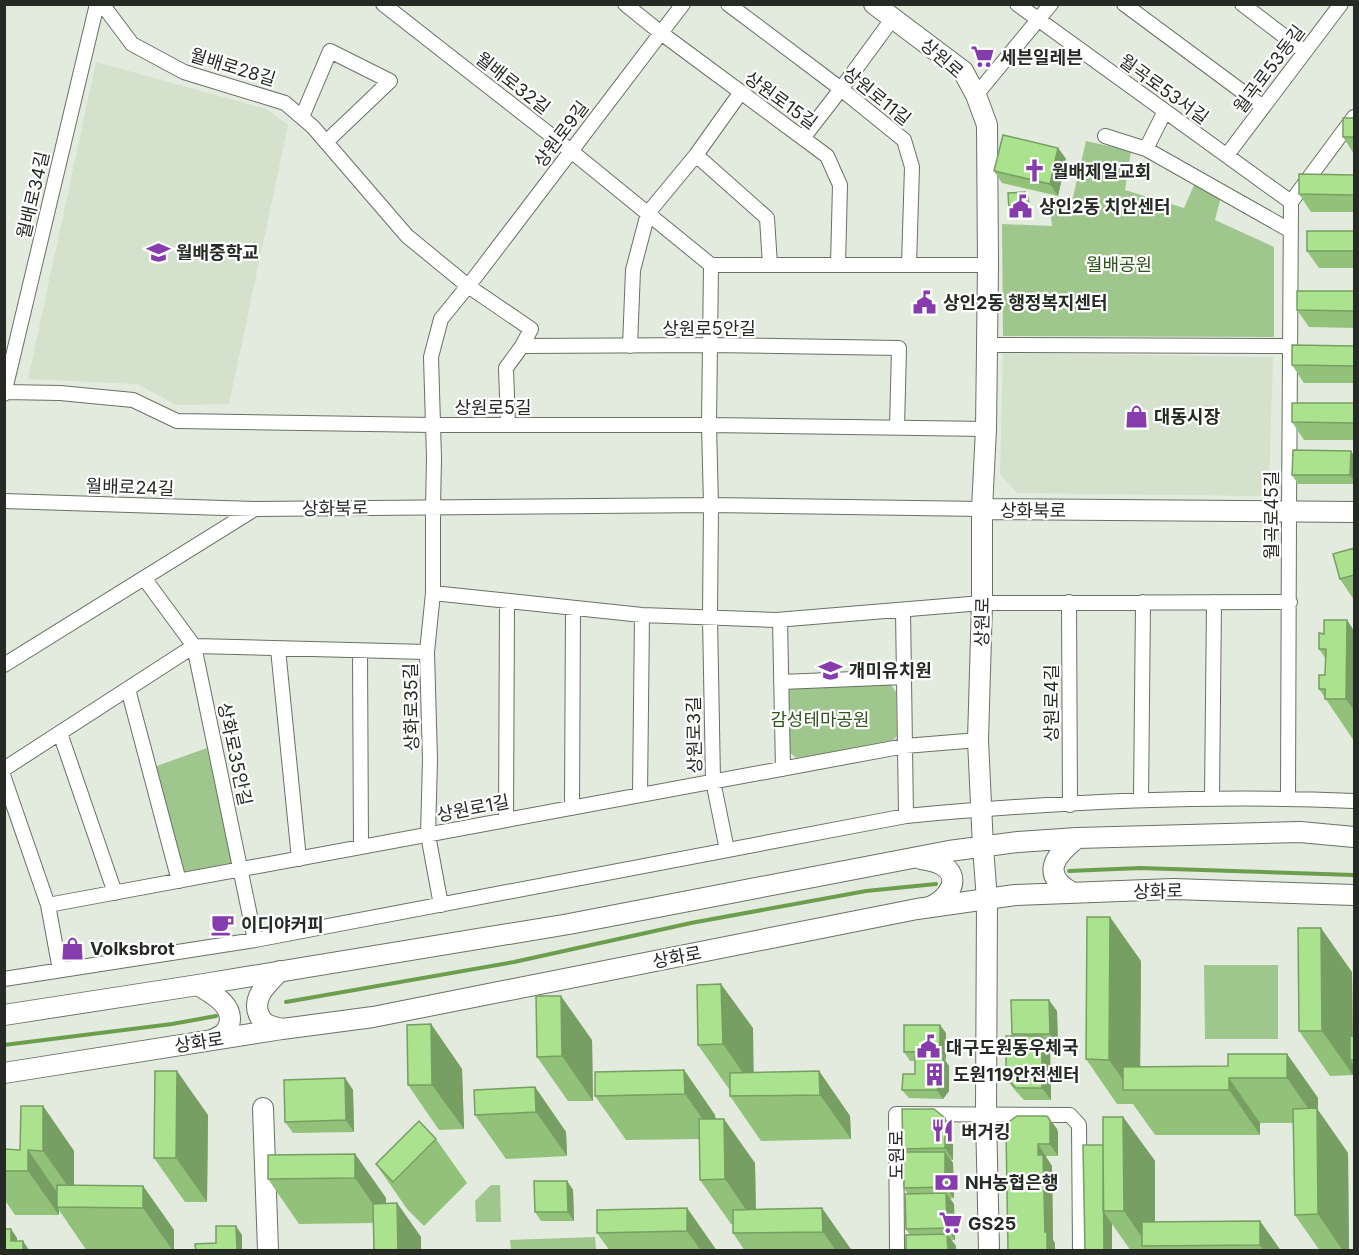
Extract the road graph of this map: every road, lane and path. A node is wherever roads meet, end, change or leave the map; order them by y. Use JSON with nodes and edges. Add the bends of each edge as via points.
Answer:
{"nodes":[{"id":1,"x":97,"y":4,"type":"edge"},
{"id":2,"x":102,"y":4,"type":"edge"},
{"id":3,"x":383,"y":4,"type":"edge"},
{"id":4,"x":625,"y":4,"type":"edge"},
{"id":5,"x":683,"y":4,"type":"edge"},
{"id":6,"x":728,"y":4,"type":"edge"},
{"id":7,"x":874,"y":4,"type":"edge"},
{"id":8,"x":1017,"y":4,"type":"edge"},
{"id":9,"x":1051,"y":4,"type":"edge"},
{"id":10,"x":1124,"y":4,"type":"edge"},
{"id":11,"x":1242,"y":4,"type":"edge"},
{"id":12,"x":1341,"y":4,"type":"edge"},
{"id":13,"x":893,"y":18,"type":"junction"},
{"id":14,"x":1039,"y":21,"type":"junction"},
{"id":15,"x":661,"y":33,"type":"junction"},
{"id":16,"x":1305,"y":52,"type":"junction"},
{"id":17,"x":841,"y":89,"type":"junction"},
{"id":18,"x":741,"y":92,"type":"junction"},
{"id":19,"x":976,"y":95,"type":"junction"},
{"id":20,"x":1263,"y":106,"type":"junction"},
{"id":21,"x":1165,"y":111,"type":"junction"},
{"id":22,"x":302,"y":117,"type":"junction"},
{"id":23,"x":1354,"y":117,"type":"edge"},
{"id":24,"x":1105,"y":136,"type":"dead end"},
{"id":25,"x":803,"y":138,"type":"junction"},
{"id":26,"x":326,"y":141,"type":"junction"},
{"id":27,"x":1146,"y":148,"type":"junction"},
{"id":28,"x":571,"y":151,"type":"junction"},
{"id":29,"x":696,"y":155,"type":"junction"},
{"id":30,"x":1227,"y":155,"type":"junction"},
{"id":31,"x":1291,"y":202,"type":"junction"},
{"id":32,"x":648,"y":213,"type":"junction"},
{"id":33,"x":1291,"y":231,"type":"junction"},
{"id":34,"x":909,"y":264,"type":"junction"},
{"id":35,"x":711,"y":265,"type":"junction"},
{"id":36,"x":770,"y":265,"type":"junction"},
{"id":37,"x":838,"y":265,"type":"junction"},
{"id":38,"x":988,"y":266,"type":"junction"},
{"id":39,"x":468,"y":286,"type":"junction"},
{"id":40,"x":710,"y":345,"type":"junction"},
{"id":41,"x":987,"y":345,"type":"junction"},
{"id":42,"x":522,"y":346,"type":"junction"},
{"id":43,"x":630,"y":346,"type":"junction"},
{"id":44,"x":1290,"y":346,"type":"junction"},
{"id":45,"x":5,"y":393,"type":"edge"},
{"id":46,"x":433,"y":425,"type":"junction"},
{"id":47,"x":508,"y":425,"type":"junction"},
{"id":48,"x":709,"y":425,"type":"junction"},
{"id":49,"x":897,"y":428,"type":"junction"},
{"id":50,"x":986,"y":429,"type":"junction"},
{"id":51,"x":4,"y":501,"type":"edge"},
{"id":52,"x":711,"y":505,"type":"junction"},
{"id":53,"x":433,"y":508,"type":"junction"},
{"id":54,"x":255,"y":509,"type":"junction"},
{"id":55,"x":982,"y":509,"type":"junction"},
{"id":56,"x":1289,"y":511,"type":"junction"},
{"id":57,"x":1354,"y":512,"type":"edge"},
{"id":58,"x":144,"y":578,"type":"junction"},
{"id":59,"x":433,"y":593,"type":"junction"},
{"id":60,"x":507,"y":601,"type":"junction"},
{"id":61,"x":1069,"y":602,"type":"junction"},
{"id":62,"x":1143,"y":602,"type":"junction"},
{"id":63,"x":1214,"y":602,"type":"junction"},
{"id":64,"x":1290,"y":602,"type":"junction"},
{"id":65,"x":982,"y":603,"type":"junction"},
{"id":66,"x":573,"y":608,"type":"junction"},
{"id":67,"x":903,"y":610,"type":"junction"},
{"id":68,"x":642,"y":615,"type":"junction"},
{"id":69,"x":710,"y":617,"type":"junction"},
{"id":70,"x":780,"y":620,"type":"junction"},
{"id":71,"x":194,"y":646,"type":"junction"},
{"id":72,"x":278,"y":649,"type":"junction"},
{"id":73,"x":360,"y":652,"type":"junction"},
{"id":74,"x":428,"y":652,"type":"junction"},
{"id":75,"x":4,"y":665,"type":"edge"},
{"id":76,"x":904,"y":677,"type":"junction"},
{"id":77,"x":781,"y":682,"type":"junction"},
{"id":78,"x":128,"y":689,"type":"junction"},
{"id":79,"x":60,"y":733,"type":"junction"},
{"id":80,"x":978,"y":740,"type":"junction"},
{"id":81,"x":905,"y":746,"type":"junction"},
{"id":82,"x":4,"y":769,"type":"edge"},
{"id":83,"x":783,"y":769,"type":"junction"},
{"id":84,"x":4,"y":778,"type":"edge"},
{"id":85,"x":713,"y":782,"type":"junction"},
{"id":86,"x":640,"y":795,"type":"junction"},
{"id":87,"x":1212,"y":798,"type":"junction"},
{"id":88,"x":1288,"y":798,"type":"junction"},
{"id":89,"x":1141,"y":800,"type":"junction"},
{"id":90,"x":1354,"y":801,"type":"edge"},
{"id":91,"x":1070,"y":805,"type":"junction"},
{"id":92,"x":572,"y":808,"type":"junction"},
{"id":93,"x":982,"y":809,"type":"junction"},
{"id":94,"x":906,"y":816,"type":"junction"},
{"id":95,"x":506,"y":820,"type":"junction"},
{"id":96,"x":428,"y":835,"type":"junction"},
{"id":97,"x":1354,"y":837,"type":"edge"},
{"id":98,"x":1077,"y":838,"type":"junction"},
{"id":99,"x":361,"y":847,"type":"junction"},
{"id":100,"x":983,"y":847,"type":"junction"},
{"id":101,"x":727,"y":850,"type":"junction"},
{"id":102,"x":916,"y":858,"type":"junction"},
{"id":103,"x":299,"y":859,"type":"junction"},
{"id":104,"x":240,"y":870,"type":"junction"},
{"id":105,"x":179,"y":881,"type":"junction"},
{"id":106,"x":115,"y":893,"type":"junction"},
{"id":107,"x":1073,"y":893,"type":"junction"},
{"id":108,"x":1354,"y":894,"type":"edge"},
{"id":109,"x":987,"y":900,"type":"junction"},
{"id":110,"x":48,"y":905,"type":"junction"},
{"id":111,"x":441,"y":905,"type":"junction"},
{"id":112,"x":928,"y":908,"type":"junction"},
{"id":113,"x":255,"y":940,"type":"junction"},
{"id":114,"x":60,"y":970,"type":"junction"},
{"id":115,"x":280,"y":971,"type":"junction"},
{"id":116,"x":4,"y":979,"type":"edge"},
{"id":117,"x":198,"y":985,"type":"junction"},
{"id":118,"x":4,"y":1015,"type":"edge"},
{"id":119,"x":282,"y":1029,"type":"junction"},
{"id":120,"x":212,"y":1040,"type":"junction"},
{"id":121,"x":4,"y":1073,"type":"edge"},
{"id":122,"x":263,"y":1108,"type":"dead end"},
{"id":123,"x":986,"y":1114,"type":"junction"},
{"id":124,"x":268,"y":1251,"type":"edge"},
{"id":125,"x":897,"y":1251,"type":"edge"},
{"id":126,"x":988,"y":1251,"type":"edge"},
{"id":127,"x":1080,"y":1251,"type":"edge"}],
"edges":[{"from":1,"to":45,"type":"street","name":"월배로34길"},
{"from":2,"to":22,"type":"street","name":"월배로28길","via":[[132,44],[184,72],[285,102]]},
{"from":3,"to":28,"type":"street","name":"월배로32길"},
{"from":4,"to":15,"type":"street","name":"상원로15길"},
{"from":5,"to":15,"type":"street","name":"상원로9길"},
{"from":6,"to":17,"type":"street","name":"상원로11길"},
{"from":7,"to":13,"type":"main road","name":"상원로"},
{"from":8,"to":14,"type":"street","name":"월곡로53서길"},
{"from":9,"to":14,"type":"street"},
{"from":10,"to":20,"type":"street"},
{"from":11,"to":16,"type":"street"},
{"from":12,"to":16,"type":"street","name":"월곡로53동길"},
{"from":13,"to":17,"type":"street"},
{"from":13,"to":19,"type":"main road","name":"상원로","via":[[963,71]]},
{"from":14,"to":19,"type":"street"},
{"from":14,"to":21,"type":"street","name":"월곡로53서길"},
{"from":15,"to":18,"type":"street","name":"상원로15길"},
{"from":15,"to":28,"type":"street","name":"상원로9길"},
{"from":16,"to":20,"type":"street","name":"월곡로53동길"},
{"from":17,"to":25,"type":"street"},
{"from":17,"to":34,"type":"street","name":"상원로11길","via":[[904,140],[912,166]]},
{"from":18,"to":25,"type":"street","name":"상원로15길"},
{"from":18,"to":29,"type":"street"},
{"from":19,"to":38,"type":"main road","name":"상원로","via":[[987,125]]},
{"from":20,"to":30,"type":"street","name":"월곡로53동길"},
{"from":21,"to":27,"type":"street"},
{"from":21,"to":30,"type":"street","name":"월곡로53서길"},
{"from":22,"to":26,"type":"street","name":"월배로28길"},
{"from":22,"to":26,"type":"street","via":[[330,51],[390,81]]},
{"from":23,"to":31,"type":"street"},
{"from":24,"to":27,"type":"street"},
{"from":25,"to":37,"type":"street","name":"상원로15길","via":[[827,156],[840,185]]},
{"from":26,"to":39,"type":"street","name":"월배로28길","via":[[407,236]]},
{"from":27,"to":33,"type":"street"},
{"from":28,"to":32,"type":"street","name":"월배로32길"},
{"from":28,"to":39,"type":"street","name":"상원로9길"},
{"from":29,"to":32,"type":"street"},
{"from":29,"to":36,"type":"street","via":[[767,218]]},
{"from":30,"to":31,"type":"street","name":"월곡로53서길"},
{"from":31,"to":33,"type":"street","name":"월곡로45길"},
{"from":32,"to":35,"type":"street","name":"월배로32길"},
{"from":32,"to":43,"type":"street","via":[[633,270]]},
{"from":33,"to":44,"type":"street","name":"월곡로45길"},
{"from":34,"to":37,"type":"street"},
{"from":34,"to":38,"type":"street"},
{"from":35,"to":36,"type":"street"},
{"from":35,"to":40,"type":"street"},
{"from":36,"to":37,"type":"street"},
{"from":38,"to":41,"type":"main road","name":"상원로"},
{"from":39,"to":42,"type":"street","via":[[531,329]]},
{"from":39,"to":46,"type":"street","name":"상원로9길","via":[[441,320],[431,357]]},
{"from":40,"to":43,"type":"street","name":"상원로5안길"},
{"from":40,"to":48,"type":"street"},
{"from":40,"to":49,"type":"street","name":"상원로5안길","via":[[899,348]]},
{"from":41,"to":44,"type":"street"},
{"from":41,"to":50,"type":"main road","name":"상원로"},
{"from":42,"to":43,"type":"street","name":"상원로5안길"},
{"from":42,"to":47,"type":"street","via":[[506,368]]},
{"from":44,"to":56,"type":"street","name":"월곡로45길"},
{"from":45,"to":46,"type":"street","name":"상원로5길","via":[[60,393],[133,400],[177,421]]},
{"from":46,"to":47,"type":"street","name":"상원로5길"},
{"from":46,"to":53,"type":"street","name":"상원로9길"},
{"from":47,"to":48,"type":"street","name":"상원로5길"},
{"from":48,"to":49,"type":"street","name":"상원로5길"},
{"from":48,"to":52,"type":"street"},
{"from":49,"to":50,"type":"street","name":"상원로5길"},
{"from":50,"to":55,"type":"main road","name":"상원로"},
{"from":51,"to":54,"type":"street","name":"월배로24길"},
{"from":52,"to":53,"type":"street","name":"상화북로"},
{"from":52,"to":55,"type":"street","name":"상화북로"},
{"from":52,"to":69,"type":"street"},
{"from":53,"to":54,"type":"street","name":"상화북로"},
{"from":53,"to":59,"type":"street","name":"상화로35길"},
{"from":54,"to":58,"type":"street"},
{"from":55,"to":56,"type":"main road","name":"상화북로"},
{"from":55,"to":65,"type":"main road","name":"상원로"},
{"from":56,"to":57,"type":"main road","name":"상화북로"},
{"from":56,"to":64,"type":"street","name":"월곡로45길"},
{"from":58,"to":71,"type":"street"},
{"from":58,"to":75,"type":"street"},
{"from":59,"to":60,"type":"street"},
{"from":59,"to":74,"type":"street","name":"상화로35길"},
{"from":60,"to":66,"type":"street"},
{"from":60,"to":95,"type":"street"},
{"from":61,"to":62,"type":"street"},
{"from":61,"to":65,"type":"street"},
{"from":61,"to":91,"type":"street","name":"상원로4길"},
{"from":62,"to":63,"type":"street"},
{"from":62,"to":89,"type":"street"},
{"from":63,"to":64,"type":"street"},
{"from":63,"to":87,"type":"street"},
{"from":64,"to":88,"type":"street","name":"월곡로45길"},
{"from":65,"to":67,"type":"street"},
{"from":65,"to":80,"type":"main road","name":"상원로"},
{"from":66,"to":68,"type":"street"},
{"from":66,"to":92,"type":"street"},
{"from":67,"to":70,"type":"street"},
{"from":67,"to":76,"type":"street"},
{"from":68,"to":69,"type":"street"},
{"from":68,"to":86,"type":"street"},
{"from":69,"to":70,"type":"street"},
{"from":69,"to":85,"type":"street","name":"상원로3길"},
{"from":70,"to":77,"type":"street"},
{"from":71,"to":72,"type":"street"},
{"from":71,"to":78,"type":"street"},
{"from":71,"to":104,"type":"street","name":"상화로35안길"},
{"from":72,"to":73,"type":"street"},
{"from":72,"to":103,"type":"street"},
{"from":73,"to":74,"type":"street"},
{"from":73,"to":99,"type":"street"},
{"from":74,"to":96,"type":"street","name":"상화로35길"},
{"from":76,"to":77,"type":"street"},
{"from":76,"to":81,"type":"street"},
{"from":77,"to":83,"type":"street"},
{"from":78,"to":79,"type":"street"},
{"from":78,"to":105,"type":"street"},
{"from":79,"to":82,"type":"street"},
{"from":79,"to":106,"type":"street"},
{"from":80,"to":81,"type":"street","name":"상원로1길"},
{"from":80,"to":93,"type":"main road","name":"상원로"},
{"from":81,"to":83,"type":"street","name":"상원로1길"},
{"from":81,"to":94,"type":"street"},
{"from":83,"to":85,"type":"street","name":"상원로1길"},
{"from":84,"to":110,"type":"street"},
{"from":85,"to":86,"type":"street","name":"상원로1길"},
{"from":85,"to":101,"type":"street","name":"상원로3길"},
{"from":86,"to":92,"type":"street","name":"상원로1길"},
{"from":87,"to":88,"type":"street"},
{"from":87,"to":89,"type":"street"},
{"from":88,"to":90,"type":"street"},
{"from":89,"to":91,"type":"street"},
{"from":91,"to":93,"type":"street"},
{"from":92,"to":95,"type":"street","name":"상원로1길"},
{"from":93,"to":94,"type":"street"},
{"from":93,"to":100,"type":"main road","name":"상원로"},
{"from":94,"to":101,"type":"street"},
{"from":95,"to":96,"type":"street","name":"상원로1길"},
{"from":96,"to":99,"type":"street","name":"상원로1길"},
{"from":96,"to":111,"type":"street","name":"상화로35길"},
{"from":97,"to":98,"type":"main road","via":[[1300,832]]},
{"from":98,"to":100,"type":"main road"},
{"from":98,"to":107,"type":"main road","via":[[1054,863],[1055,878]]},
{"from":99,"to":103,"type":"street","name":"상원로1길"},
{"from":100,"to":102,"type":"main road"},
{"from":100,"to":109,"type":"main road","name":"상원로"},
{"from":101,"to":111,"type":"street"},
{"from":102,"to":112,"type":"main road","via":[[934,861],[951,873],[951,891]]},
{"from":102,"to":115,"type":"main road","via":[[569,924]]},
{"from":103,"to":104,"type":"street","name":"상원로1길"},
{"from":104,"to":105,"type":"street","name":"상원로1길"},
{"from":104,"to":113,"type":"street","name":"상화로35안길"},
{"from":105,"to":106,"type":"street","name":"상원로1길"},
{"from":106,"to":110,"type":"street","name":"상원로1길"},
{"from":107,"to":108,"type":"main road","name":"상화로","via":[[1173,889]]},
{"from":107,"to":109,"type":"main road","name":"상화로"},
{"from":109,"to":112,"type":"main road","name":"상화로"},
{"from":109,"to":123,"type":"main road"},
{"from":110,"to":114,"type":"street"},
{"from":111,"to":113,"type":"street"},
{"from":112,"to":119,"type":"main road","name":"상화로","via":[[373,1017]]},
{"from":113,"to":114,"type":"street"},
{"from":114,"to":116,"type":"street"},
{"from":115,"to":117,"type":"main road"},
{"from":115,"to":119,"type":"main road","via":[[259,995],[256,1007],[263,1023]]},
{"from":117,"to":118,"type":"main road"},
{"from":117,"to":120,"type":"main road","via":[[224,1004],[230,1014],[227,1031]]},
{"from":119,"to":120,"type":"main road","name":"상화로"},
{"from":120,"to":121,"type":"main road","name":"상화로"},
{"from":122,"to":124,"type":"main road"},
{"from":123,"to":125,"type":"street","name":"도원로","via":[[896,1114]]},
{"from":123,"to":126,"type":"main road"},
{"from":123,"to":127,"type":"street","name":"도원로","via":[[1070,1115],[1079,1125]]}]}
